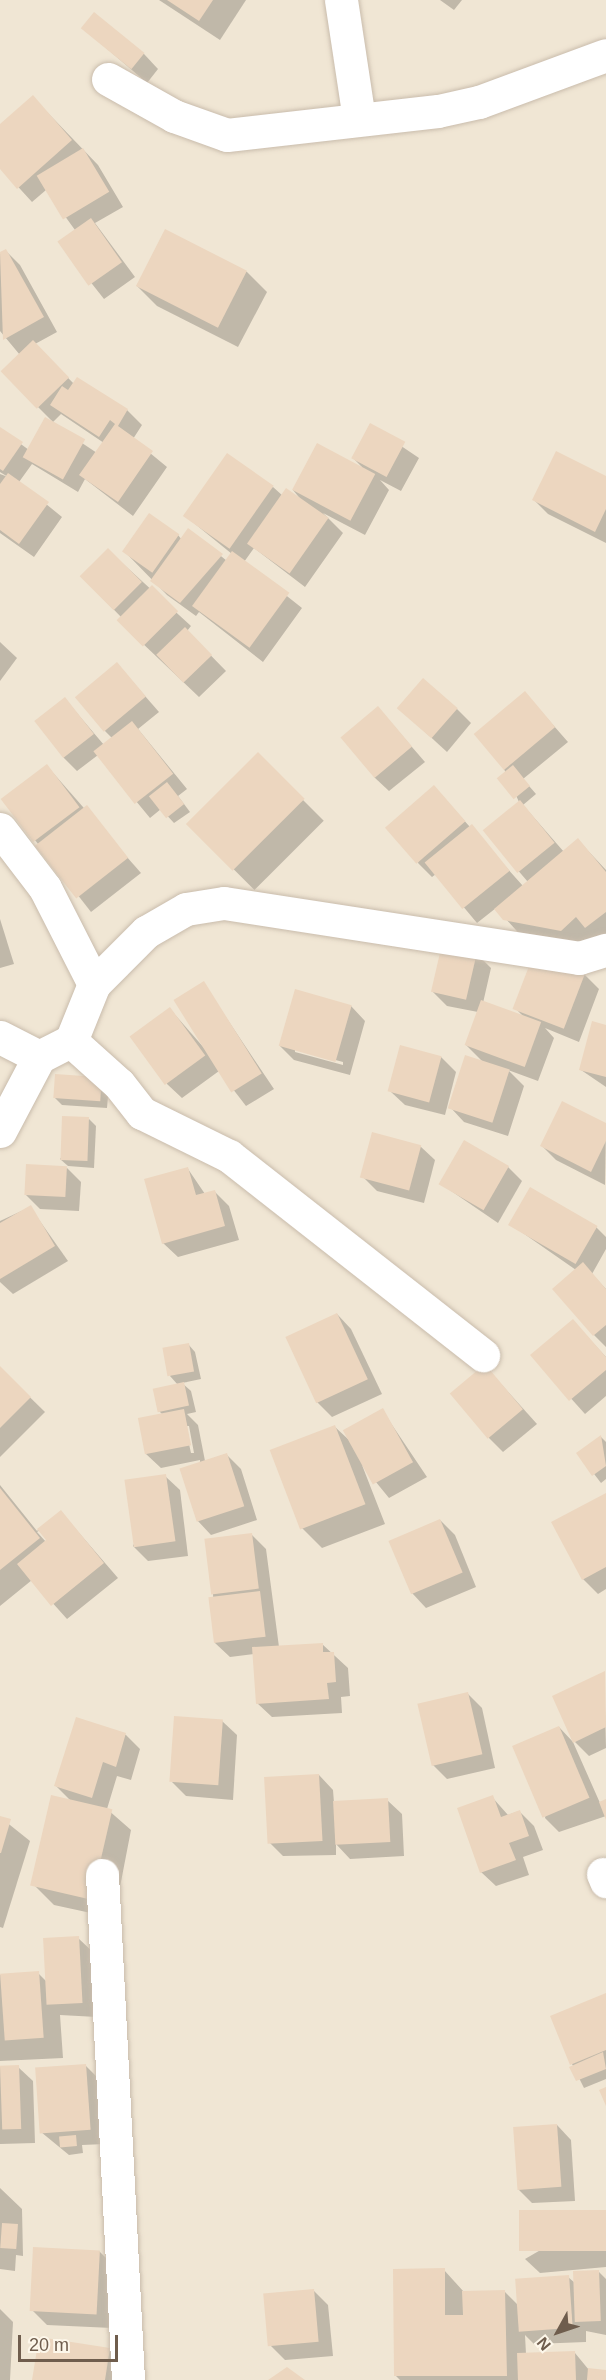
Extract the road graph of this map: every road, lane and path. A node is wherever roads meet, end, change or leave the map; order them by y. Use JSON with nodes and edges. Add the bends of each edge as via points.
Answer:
{"nodes":[{"id":1,"x":340,"y":0,"type":"edge"},
{"id":2,"x":606,"y":55,"type":"edge"},
{"id":3,"x":108,"y":79,"type":"dead end"},
{"id":4,"x":359,"y":119,"type":"junction"},
{"id":5,"x":0,"y":829,"type":"edge"},
{"id":6,"x":606,"y":950,"type":"edge"},
{"id":7,"x":94,"y":984,"type":"junction"},
{"id":8,"x":0,"y":1037,"type":"edge"},
{"id":9,"x":71,"y":1041,"type":"junction"},
{"id":10,"x":39,"y":1057,"type":"junction"},
{"id":11,"x":0,"y":1131,"type":"edge"},
{"id":12,"x":483,"y":1355,"type":"dead end"},
{"id":13,"x":102,"y":1875,"type":"dead end"},
{"id":14,"x":128,"y":2380,"type":"edge"}],
"edges":[{"from":1,"to":4,"type":"street"},
{"from":2,"to":4,"type":"street","via":[[479,102]]},
{"from":3,"to":4,"type":"street","via":[[174,116],[227,135]]},
{"from":5,"to":7,"type":"street","via":[[45,888]]},
{"from":6,"to":7,"type":"street","via":[[579,958],[224,903],[186,909],[146,932]]},
{"from":7,"to":9,"type":"street"},
{"from":8,"to":10,"type":"street"},
{"from":9,"to":10,"type":"street"},
{"from":9,"to":12,"type":"street","via":[[119,1084],[142,1113],[229,1156]]},
{"from":10,"to":11,"type":"street"},
{"from":13,"to":14,"type":"street"}]}
